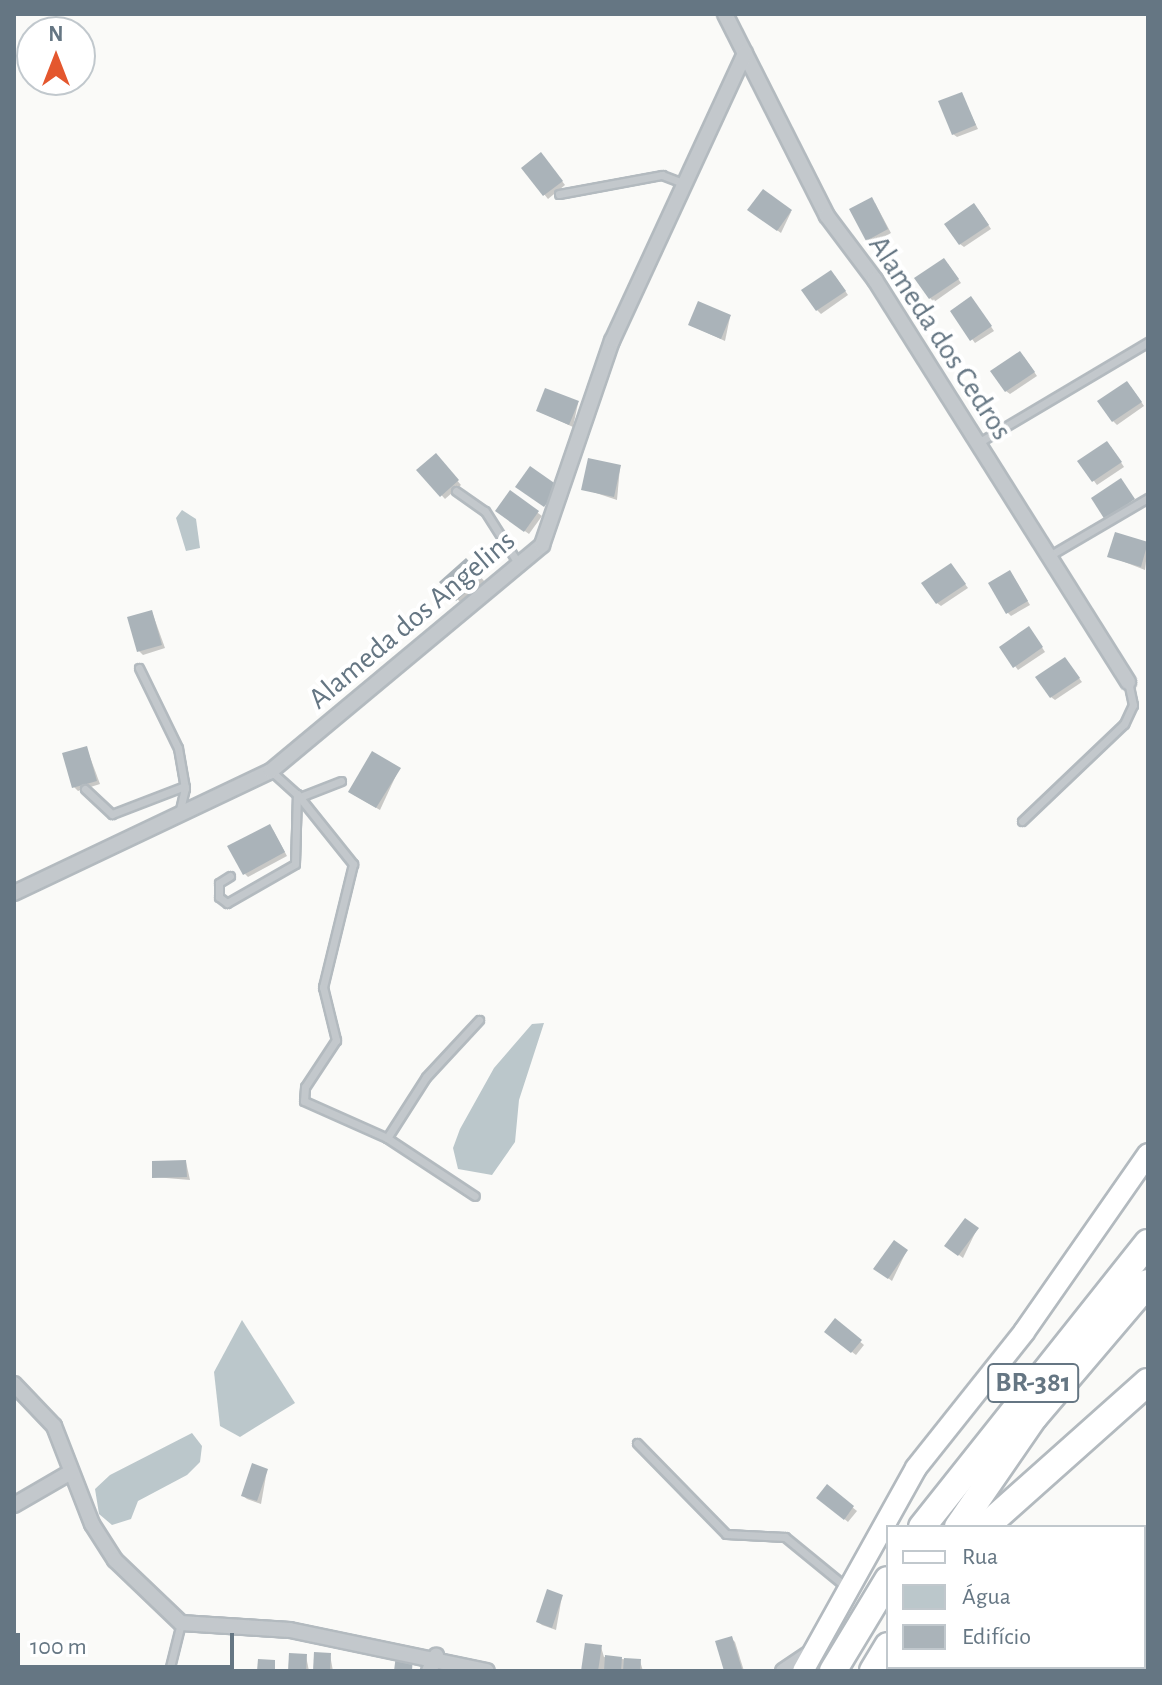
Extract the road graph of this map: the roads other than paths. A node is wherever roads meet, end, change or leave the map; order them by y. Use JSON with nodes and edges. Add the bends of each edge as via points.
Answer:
{"nodes":[{"id":1,"x":725,"y":14,"type":"edge"},
{"id":2,"x":745,"y":53,"type":"junction"},
{"id":3,"x":685,"y":184,"type":"junction"},
{"id":4,"x":559,"y":194,"type":"dead end"},
{"id":5,"x":1148,"y":342,"type":"edge"},
{"id":6,"x":978,"y":443,"type":"junction"},
{"id":7,"x":456,"y":491,"type":"dead end"},
{"id":8,"x":1148,"y":498,"type":"edge"},
{"id":9,"x":1049,"y":556,"type":"junction"},
{"id":10,"x":519,"y":564,"type":"junction"},
{"id":11,"x":139,"y":668,"type":"dead end"},
{"id":12,"x":1128,"y":682,"type":"joint"},
{"id":13,"x":271,"y":771,"type":"junction"},
{"id":14,"x":341,"y":781,"type":"dead end"},
{"id":15,"x":185,"y":786,"type":"junction"},
{"id":16,"x":85,"y":789,"type":"dead end"},
{"id":17,"x":297,"y":794,"type":"junction"},
{"id":18,"x":178,"y":819,"type":"junction"},
{"id":19,"x":1022,"y":821,"type":"dead end"},
{"id":20,"x":230,"y":876,"type":"dead end"},
{"id":21,"x":14,"y":893,"type":"edge"},
{"id":22,"x":479,"y":1020,"type":"dead end"},
{"id":23,"x":387,"y":1138,"type":"junction"},
{"id":24,"x":1148,"y":1154,"type":"edge"},
{"id":25,"x":475,"y":1196,"type":"dead end"},
{"id":26,"x":1148,"y":1243,"type":"edge"},
{"id":27,"x":1148,"y":1283,"type":"edge"},
{"id":28,"x":1148,"y":1382,"type":"edge"},
{"id":29,"x":14,"y":1384,"type":"edge"},
{"id":30,"x":637,"y":1443,"type":"dead end"},
{"id":31,"x":71,"y":1472,"type":"junction"},
{"id":32,"x":14,"y":1505,"type":"edge"},
{"id":33,"x":924,"y":1525,"type":"edge"},
{"id":34,"x":959,"y":1525,"type":"edge"},
{"id":35,"x":987,"y":1525,"type":"edge"},
{"id":36,"x":886,"y":1583,"type":"edge"},
{"id":37,"x":846,"y":1587,"type":"junction"},
{"id":38,"x":181,"y":1623,"type":"junction"},
{"id":39,"x":815,"y":1649,"type":"junction"},
{"id":40,"x":886,"y":1649,"type":"edge"},
{"id":41,"x":436,"y":1656,"type":"junction"},
{"id":42,"x":169,"y":1671,"type":"edge"},
{"id":43,"x":429,"y":1671,"type":"edge"},
{"id":44,"x":487,"y":1671,"type":"edge"},
{"id":45,"x":783,"y":1671,"type":"edge"},
{"id":46,"x":803,"y":1671,"type":"edge"},
{"id":47,"x":833,"y":1671,"type":"edge"},
{"id":48,"x":873,"y":1671,"type":"edge"}],
"edges":[{"from":1,"to":2,"type":"street","name":"Alameda dos Cedros"},
{"from":2,"to":3,"type":"street","name":"Alameda dos Angelins"},
{"from":2,"to":6,"type":"street","name":"Alameda dos Cedros","via":[[827,216]]},
{"from":3,"to":4,"type":"lane","via":[[662,175]]},
{"from":3,"to":10,"type":"street","name":"Alameda dos Angelins","via":[[612,341],[542,545]]},
{"from":5,"to":6,"type":"lane"},
{"from":6,"to":9,"type":"street","name":"Alameda dos Cedros"},
{"from":7,"to":10,"type":"lane","via":[[485,511]]},
{"from":8,"to":9,"type":"lane"},
{"from":9,"to":12,"type":"street","name":"Alameda dos Cedros"},
{"from":10,"to":13,"type":"street","name":"Alameda dos Angelins"},
{"from":11,"to":15,"type":"lane","via":[[178,748]]},
{"from":12,"to":19,"type":"lane","via":[[1133,705],[1124,724]]},
{"from":13,"to":17,"type":"lane"},
{"from":13,"to":18,"type":"street","name":"Alameda dos Angelins"},
{"from":14,"to":17,"type":"lane"},
{"from":15,"to":16,"type":"lane","via":[[112,814]]},
{"from":15,"to":18,"type":"lane"},
{"from":17,"to":20,"type":"lane","via":[[301,845],[295,864],[227,903],[219,897],[219,883]]},
{"from":17,"to":23,"type":"lane","via":[[353,864],[323,987],[336,1040],[305,1087],[304,1101]]},
{"from":18,"to":21,"type":"street","name":"Alameda dos Angelins"},
{"from":22,"to":23,"type":"lane","via":[[426,1077]]},
{"from":23,"to":25,"type":"lane"},
{"from":24,"to":37,"type":"main road","number":"BR-381","via":[[1024,1332],[916,1468]]},
{"from":26,"to":33,"type":"highway","number":"BR-381"},
{"from":27,"to":34,"type":"highway","number":"BR-381","via":[[1034,1417]]},
{"from":28,"to":35,"type":"highway"},
{"from":29,"to":31,"type":"street","via":[[49,1418]]},
{"from":30,"to":37,"type":"lane","via":[[726,1534],[785,1537]]},
{"from":31,"to":32,"type":"street"},
{"from":31,"to":38,"type":"street","via":[[115,1560]]},
{"from":36,"to":47,"type":"highway"},
{"from":37,"to":39,"type":"main road","number":"BR-381"},
{"from":38,"to":41,"type":"street","via":[[290,1630]]},
{"from":38,"to":42,"type":"lane"},
{"from":39,"to":45,"type":"street"},
{"from":39,"to":46,"type":"main road","number":"BR-381"},
{"from":40,"to":48,"type":"highway"},
{"from":41,"to":43,"type":"street"},
{"from":41,"to":44,"type":"street"}]}
